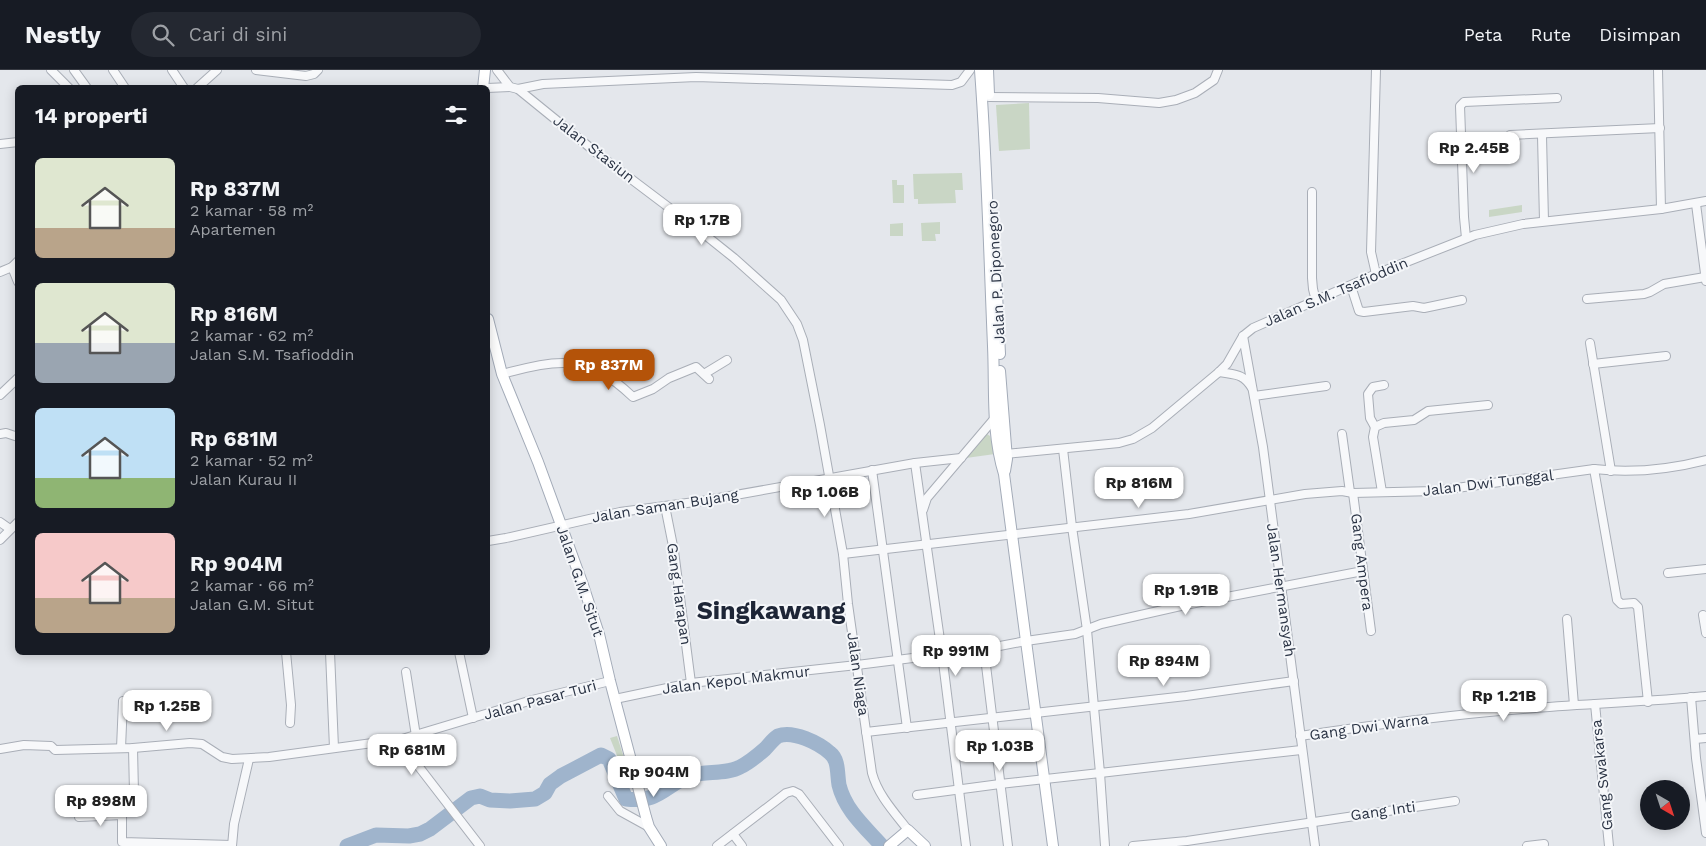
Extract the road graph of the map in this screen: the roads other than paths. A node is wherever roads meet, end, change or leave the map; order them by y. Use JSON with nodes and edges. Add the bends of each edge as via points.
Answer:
{"nodes":[{"id":1,"x":51,"y":70,"type":"edge"},
{"id":2,"x":74,"y":70,"type":"edge"},
{"id":3,"x":113,"y":70,"type":"edge"},
{"id":4,"x":172,"y":70,"type":"edge"},
{"id":5,"x":217,"y":70,"type":"edge"},
{"id":6,"x":256,"y":70,"type":"edge"},
{"id":7,"x":318,"y":70,"type":"edge"},
{"id":8,"x":485,"y":70,"type":"edge"},
{"id":9,"x":497,"y":70,"type":"edge"},
{"id":10,"x":970,"y":70,"type":"edge"},
{"id":11,"x":980,"y":70,"type":"edge"},
{"id":12,"x":988,"y":70,"type":"edge"},
{"id":13,"x":1218,"y":70,"type":"edge"},
{"id":14,"x":1376,"y":70,"type":"edge"},
{"id":15,"x":1658,"y":70,"type":"edge"},
{"id":16,"x":66,"y":85,"type":"edge"},
{"id":17,"x":85,"y":85,"type":"edge"},
{"id":18,"x":123,"y":85,"type":"edge"},
{"id":19,"x":182,"y":85,"type":"edge"},
{"id":20,"x":200,"y":85,"type":"edge"},
{"id":21,"x":483,"y":85,"type":"edge"},
{"id":22,"x":490,"y":88,"type":"edge"},
{"id":23,"x":514,"y":88,"type":"junction"},
{"id":24,"x":989,"y":97,"type":"junction"},
{"id":25,"x":1557,"y":98,"type":"dead end"},
{"id":26,"x":1660,"y":128,"type":"junction"},
{"id":27,"x":1510,"y":135,"type":"dead end"},
{"id":28,"x":1542,"y":136,"type":"dead end"},
{"id":29,"x":15,"y":142,"type":"edge"},
{"id":30,"x":0,"y":144,"type":"edge"},
{"id":31,"x":1312,"y":192,"type":"dead end"},
{"id":32,"x":1706,"y":201,"type":"edge"},
{"id":33,"x":1696,"y":204,"type":"junction"},
{"id":34,"x":1662,"y":209,"type":"junction"},
{"id":35,"x":1544,"y":221,"type":"junction"},
{"id":36,"x":1466,"y":238,"type":"junction"},
{"id":37,"x":15,"y":264,"type":"edge"},
{"id":38,"x":0,"y":272,"type":"edge"},
{"id":39,"x":1376,"y":274,"type":"junction"},
{"id":40,"x":1705,"y":277,"type":"edge"},
{"id":41,"x":1706,"y":282,"type":"edge"},
{"id":42,"x":1351,"y":286,"type":"junction"},
{"id":43,"x":1587,"y":299,"type":"dead end"},
{"id":44,"x":1316,"y":300,"type":"junction"},
{"id":45,"x":1462,"y":300,"type":"dead end"},
{"id":46,"x":490,"y":327,"type":"edge"},
{"id":47,"x":1243,"y":336,"type":"junction"},
{"id":48,"x":1590,"y":343,"type":"dead end"},
{"id":49,"x":1666,"y":356,"type":"dead end"},
{"id":50,"x":727,"y":360,"type":"dead end"},
{"id":51,"x":1593,"y":364,"type":"junction"},
{"id":52,"x":1219,"y":372,"type":"junction"},
{"id":53,"x":502,"y":374,"type":"junction"},
{"id":54,"x":15,"y":381,"type":"edge"},
{"id":55,"x":1384,"y":385,"type":"dead end"},
{"id":56,"x":1326,"y":386,"type":"dead end"},
{"id":57,"x":1254,"y":394,"type":"junction"},
{"id":58,"x":0,"y":395,"type":"edge"},
{"id":59,"x":1488,"y":405,"type":"dead end"},
{"id":60,"x":994,"y":418,"type":"junction"},
{"id":61,"x":1375,"y":427,"type":"junction"},
{"id":62,"x":0,"y":434,"type":"edge"},
{"id":63,"x":1342,"y":434,"type":"dead end"},
{"id":64,"x":15,"y":436,"type":"edge"},
{"id":65,"x":1063,"y":449,"type":"junction"},
{"id":66,"x":1006,"y":454,"type":"junction"},
{"id":67,"x":961,"y":458,"type":"junction"},
{"id":68,"x":1706,"y":460,"type":"edge"},
{"id":69,"x":915,"y":463,"type":"junction"},
{"id":70,"x":1594,"y":469,"type":"junction"},
{"id":71,"x":872,"y":470,"type":"junction"},
{"id":72,"x":1611,"y":471,"type":"junction"},
{"id":73,"x":1004,"y":474,"type":"junction"},
{"id":74,"x":828,"y":478,"type":"junction"},
{"id":75,"x":1382,"y":492,"type":"junction"},
{"id":76,"x":1352,"y":493,"type":"junction"},
{"id":77,"x":1269,"y":499,"type":"junction"},
{"id":78,"x":665,"y":506,"type":"junction"},
{"id":79,"x":922,"y":512,"type":"junction"},
{"id":80,"x":0,"y":522,"type":"edge"},
{"id":81,"x":562,"y":524,"type":"junction"},
{"id":82,"x":15,"y":525,"type":"edge"},
{"id":83,"x":1072,"y":526,"type":"junction"},
{"id":84,"x":10,"y":529,"type":"junction"},
{"id":85,"x":1011,"y":535,"type":"junction"},
{"id":86,"x":0,"y":540,"type":"edge"},
{"id":87,"x":490,"y":541,"type":"edge"},
{"id":88,"x":927,"y":543,"type":"junction"},
{"id":89,"x":883,"y":549,"type":"junction"},
{"id":90,"x":843,"y":554,"type":"junction"},
{"id":91,"x":1706,"y":569,"type":"edge"},
{"id":92,"x":1363,"y":571,"type":"junction"},
{"id":93,"x":1668,"y":573,"type":"dead end"},
{"id":94,"x":1280,"y":588,"type":"junction"},
{"id":95,"x":1703,"y":615,"type":"dead end"},
{"id":96,"x":1567,"y":619,"type":"dead end"},
{"id":97,"x":1087,"y":630,"type":"junction"},
{"id":98,"x":1371,"y":631,"type":"dead end"},
{"id":99,"x":1706,"y":633,"type":"edge"},
{"id":100,"x":1026,"y":641,"type":"junction"},
{"id":101,"x":984,"y":649,"type":"junction"},
{"id":102,"x":942,"y":654,"type":"junction"},
{"id":103,"x":286,"y":655,"type":"edge"},
{"id":104,"x":330,"y":655,"type":"edge"},
{"id":105,"x":460,"y":655,"type":"edge"},
{"id":106,"x":898,"y":660,"type":"junction"},
{"id":107,"x":857,"y":665,"type":"junction"},
{"id":108,"x":406,"y":672,"type":"dead end"},
{"id":109,"x":610,"y":681,"type":"junction"},
{"id":110,"x":1294,"y":681,"type":"junction"},
{"id":111,"x":691,"y":683,"type":"junction"},
{"id":112,"x":1706,"y":696,"type":"edge"},
{"id":113,"x":1691,"y":697,"type":"junction"},
{"id":114,"x":615,"y":699,"type":"junction"},
{"id":115,"x":123,"y":701,"type":"dead end"},
{"id":116,"x":1648,"y":702,"type":"junction"},
{"id":117,"x":1595,"y":704,"type":"junction"},
{"id":118,"x":1574,"y":705,"type":"junction"},
{"id":119,"x":1095,"y":706,"type":"junction"},
{"id":120,"x":1036,"y":713,"type":"junction"},
{"id":121,"x":473,"y":718,"type":"junction"},
{"id":122,"x":992,"y":718,"type":"junction"},
{"id":123,"x":290,"y":723,"type":"dead end"},
{"id":124,"x":950,"y":723,"type":"junction"},
{"id":125,"x":907,"y":728,"type":"junction"},
{"id":126,"x":866,"y":732,"type":"junction"},
{"id":127,"x":416,"y":736,"type":"junction"},
{"id":128,"x":1300,"y":736,"type":"junction"},
{"id":129,"x":1706,"y":738,"type":"edge"},
{"id":130,"x":402,"y":739,"type":"junction"},
{"id":131,"x":1695,"y":739,"type":"junction"},
{"id":132,"x":121,"y":748,"type":"junction"},
{"id":133,"x":133,"y":748,"type":"junction"},
{"id":134,"x":334,"y":748,"type":"junction"},
{"id":135,"x":0,"y":749,"type":"edge"},
{"id":136,"x":1302,"y":750,"type":"junction"},
{"id":137,"x":249,"y":759,"type":"junction"},
{"id":138,"x":1100,"y":773,"type":"junction"},
{"id":139,"x":1044,"y":779,"type":"junction"},
{"id":140,"x":1000,"y":784,"type":"junction"},
{"id":141,"x":959,"y":789,"type":"junction"},
{"id":142,"x":917,"y":795,"type":"dead end"},
{"id":143,"x":608,"y":796,"type":"dead end"},
{"id":144,"x":1456,"y":801,"type":"dead end"},
{"id":145,"x":122,"y":815,"type":"junction"},
{"id":146,"x":79,"y":817,"type":"dead end"},
{"id":147,"x":648,"y":822,"type":"junction"},
{"id":148,"x":1311,"y":822,"type":"junction"},
{"id":149,"x":908,"y":830,"type":"junction"},
{"id":150,"x":1706,"y":833,"type":"edge"},
{"id":151,"x":733,"y":834,"type":"junction"},
{"id":152,"x":892,"y":843,"type":"edge"},
{"id":153,"x":122,"y":844,"type":"edge"},
{"id":154,"x":1544,"y":844,"type":"dead end"},
{"id":155,"x":232,"y":846,"type":"edge"},
{"id":156,"x":480,"y":846,"type":"edge"},
{"id":157,"x":661,"y":846,"type":"edge"},
{"id":158,"x":717,"y":846,"type":"edge"},
{"id":159,"x":742,"y":846,"type":"edge"},
{"id":160,"x":839,"y":846,"type":"edge"},
{"id":161,"x":925,"y":846,"type":"edge"},
{"id":162,"x":966,"y":846,"type":"edge"},
{"id":163,"x":1008,"y":846,"type":"edge"},
{"id":164,"x":1053,"y":846,"type":"edge"},
{"id":165,"x":1105,"y":846,"type":"edge"},
{"id":166,"x":1133,"y":846,"type":"edge"},
{"id":167,"x":1314,"y":846,"type":"edge"},
{"id":168,"x":1527,"y":846,"type":"edge"},
{"id":169,"x":1609,"y":846,"type":"edge"}],
"edges":[{"from":1,"to":16,"type":"street"},
{"from":2,"to":17,"type":"street"},
{"from":3,"to":18,"type":"street"},
{"from":4,"to":19,"type":"street"},
{"from":5,"to":20,"type":"street"},
{"from":6,"to":7,"type":"street","via":[[306,76]]},
{"from":8,"to":21,"type":"main road"},
{"from":9,"to":23,"type":"street","name":"Jalan Stasiun"},
{"from":10,"to":23,"type":"street","via":[[961,82],[952,85],[696,77]]},
{"from":11,"to":60,"type":"main road","name":"Jalan P. Diponegoro"},
{"from":12,"to":24,"type":"main road","name":"Jalan P. Diponegoro"},
{"from":13,"to":24,"type":"street","via":[[1214,80],[1194,93],[1159,103],[1098,98]]},
{"from":14,"to":39,"type":"street","via":[[1371,252]]},
{"from":15,"to":26,"type":"street"},
{"from":22,"to":23,"type":"street"},
{"from":23,"to":74,"type":"street","name":"Jalan Stasiun","via":[[704,234],[781,300],[803,340]]},
{"from":24,"to":66,"type":"main road","name":"Jalan P. Diponegoro"},
{"from":25,"to":36,"type":"street","via":[[1464,102],[1460,106]]},
{"from":26,"to":27,"type":"street"},
{"from":26,"to":34,"type":"street"},
{"from":28,"to":35,"type":"street"},
{"from":29,"to":30,"type":"street"},
{"from":31,"to":44,"type":"street","via":[[1312,278]]},
{"from":32,"to":33,"type":"street","name":"Jalan S.M. Tsafioddin"},
{"from":33,"to":34,"type":"street","name":"Jalan S.M. Tsafioddin"},
{"from":33,"to":40,"type":"street"},
{"from":34,"to":35,"type":"street","name":"Jalan S.M. Tsafioddin"},
{"from":35,"to":36,"type":"street","name":"Jalan S.M. Tsafioddin","via":[[1499,228]]},
{"from":36,"to":39,"type":"street","name":"Jalan S.M. Tsafioddin"},
{"from":37,"to":38,"type":"street"},
{"from":39,"to":42,"type":"street","name":"Jalan S.M. Tsafioddin"},
{"from":40,"to":41,"type":"street"},
{"from":40,"to":43,"type":"street","via":[[1664,284],[1644,294]]},
{"from":42,"to":44,"type":"street","name":"Jalan S.M. Tsafioddin"},
{"from":42,"to":45,"type":"street","via":[[1360,311],[1364,312],[1413,306],[1424,308]]},
{"from":44,"to":47,"type":"street","name":"Jalan S.M. Tsafioddin","via":[[1261,323]]},
{"from":46,"to":53,"type":"main road","name":"Jalan G.M. Situt"},
{"from":47,"to":52,"type":"street","name":"Jalan S.M. Tsafioddin"},
{"from":47,"to":57,"type":"street","name":"Jalan Hermansyah"},
{"from":48,"to":51,"type":"street"},
{"from":49,"to":51,"type":"street"},
{"from":50,"to":53,"type":"street","via":[[706,377],[696,367],[632,397],[608,376],[586,365],[560,362]]},
{"from":51,"to":72,"type":"street"},
{"from":52,"to":57,"type":"street","via":[[1244,377]]},
{"from":52,"to":65,"type":"street","name":"Jalan S.M. Tsafioddin","via":[[1138,437],[1119,443]]},
{"from":53,"to":81,"type":"main road","name":"Jalan G.M. Situt"},
{"from":54,"to":58,"type":"street"},
{"from":55,"to":61,"type":"street","via":[[1373,387],[1368,394],[1370,418]]},
{"from":56,"to":57,"type":"street"},
{"from":57,"to":77,"type":"street","name":"Jalan Hermansyah"},
{"from":59,"to":61,"type":"street","via":[[1428,411],[1414,420]]},
{"from":60,"to":67,"type":"street"},
{"from":60,"to":73,"type":"main road","name":"Jalan P. Diponegoro","via":[[998,456]]},
{"from":61,"to":75,"type":"street"},
{"from":62,"to":64,"type":"street"},
{"from":63,"to":76,"type":"street","name":"Gang Ampera"},
{"from":65,"to":66,"type":"street","name":"Jalan S.M. Tsafioddin"},
{"from":65,"to":83,"type":"street"},
{"from":66,"to":73,"type":"main road","name":"Jalan P. Diponegoro"},
{"from":67,"to":69,"type":"street","name":"Jalan Saman Bujang"},
{"from":67,"to":79,"type":"street","via":[[927,498]]},
{"from":68,"to":72,"type":"street","name":"Jalan Dwi Tunggal"},
{"from":69,"to":71,"type":"street","name":"Jalan Saman Bujang"},
{"from":69,"to":79,"type":"street"},
{"from":70,"to":72,"type":"street","name":"Jalan Dwi Tunggal"},
{"from":70,"to":75,"type":"street","name":"Jalan Dwi Tunggal","via":[[1435,491]]},
{"from":70,"to":116,"type":"street","via":[[1617,600],[1621,604],[1634,603],[1638,607]]},
{"from":71,"to":74,"type":"street","name":"Jalan Saman Bujang"},
{"from":71,"to":89,"type":"street"},
{"from":73,"to":85,"type":"main road"},
{"from":74,"to":78,"type":"street","name":"Jalan Saman Bujang"},
{"from":74,"to":90,"type":"street","name":"Jalan Niaga"},
{"from":75,"to":76,"type":"street","name":"Jalan Dwi Tunggal"},
{"from":76,"to":77,"type":"street","name":"Jalan Dwi Tunggal"},
{"from":76,"to":92,"type":"street","name":"Gang Ampera"},
{"from":77,"to":83,"type":"street","name":"Jalan Dwi Tunggal","via":[[1189,514]]},
{"from":77,"to":94,"type":"street","name":"Jalan Hermansyah"},
{"from":78,"to":81,"type":"street","name":"Jalan Saman Bujang"},
{"from":78,"to":111,"type":"street","name":"Gang Harapan"},
{"from":79,"to":88,"type":"street"},
{"from":80,"to":84,"type":"street"},
{"from":81,"to":87,"type":"street","name":"Jalan Saman Bujang"},
{"from":81,"to":109,"type":"main road","name":"Jalan G.M. Situt","via":[[599,634]]},
{"from":82,"to":84,"type":"street"},
{"from":83,"to":85,"type":"street","name":"Jalan Dwi Tunggal"},
{"from":83,"to":97,"type":"street"},
{"from":84,"to":86,"type":"street"},
{"from":85,"to":88,"type":"street","name":"Jalan Dwi Tunggal"},
{"from":85,"to":100,"type":"main road"},
{"from":88,"to":89,"type":"street","name":"Jalan Dwi Tunggal"},
{"from":88,"to":102,"type":"street"},
{"from":89,"to":90,"type":"street","name":"Jalan Dwi Tunggal"},
{"from":89,"to":106,"type":"street"},
{"from":90,"to":107,"type":"street","name":"Jalan Niaga"},
{"from":91,"to":93,"type":"street"},
{"from":92,"to":94,"type":"street","name":"Jalan Kepol Makmur"},
{"from":92,"to":98,"type":"street","name":"Gang Ampera"},
{"from":94,"to":97,"type":"street","name":"Jalan Kepol Makmur","via":[[1185,605]]},
{"from":94,"to":110,"type":"street","name":"Jalan Hermansyah"},
{"from":95,"to":99,"type":"street"},
{"from":96,"to":118,"type":"street"},
{"from":97,"to":100,"type":"street","name":"Jalan Kepol Makmur"},
{"from":97,"to":119,"type":"street"},
{"from":100,"to":101,"type":"street","name":"Jalan Kepol Makmur"},
{"from":100,"to":120,"type":"main road"},
{"from":101,"to":102,"type":"street","name":"Jalan Kepol Makmur"},
{"from":101,"to":122,"type":"street"},
{"from":102,"to":106,"type":"street","name":"Jalan Kepol Makmur"},
{"from":102,"to":124,"type":"street"},
{"from":103,"to":123,"type":"street"},
{"from":104,"to":134,"type":"street"},
{"from":105,"to":121,"type":"street"},
{"from":106,"to":107,"type":"street","name":"Jalan Kepol Makmur"},
{"from":106,"to":125,"type":"street"},
{"from":107,"to":111,"type":"street","name":"Jalan Kepol Makmur"},
{"from":107,"to":126,"type":"street","name":"Jalan Niaga"},
{"from":108,"to":127,"type":"street"},
{"from":109,"to":114,"type":"main road","name":"Jalan G.M. Situt"},
{"from":109,"to":121,"type":"street","name":"Jalan Pasar Turi"},
{"from":110,"to":119,"type":"street"},
{"from":110,"to":128,"type":"street","name":"Jalan Hermansyah"},
{"from":111,"to":114,"type":"street","name":"Jalan Kepol Makmur"},
{"from":112,"to":113,"type":"street","name":"Gang Dwi Warna"},
{"from":113,"to":116,"type":"street","name":"Gang Dwi Warna"},
{"from":113,"to":131,"type":"street"},
{"from":114,"to":147,"type":"main road","name":"Jalan G.M. Situt"},
{"from":115,"to":132,"type":"street"},
{"from":116,"to":117,"type":"street","name":"Gang Dwi Warna"},
{"from":117,"to":118,"type":"street","name":"Gang Dwi Warna"},
{"from":117,"to":169,"type":"street","name":"Gang Swakarsa"},
{"from":118,"to":128,"type":"street","name":"Gang Dwi Warna","via":[[1444,716]]},
{"from":119,"to":120,"type":"street"},
{"from":119,"to":138,"type":"street"},
{"from":120,"to":122,"type":"street"},
{"from":120,"to":139,"type":"main road"},
{"from":121,"to":127,"type":"street","name":"Jalan Pasar Turi"},
{"from":122,"to":124,"type":"street"},
{"from":122,"to":140,"type":"street"},
{"from":124,"to":125,"type":"street"},
{"from":124,"to":141,"type":"street"},
{"from":125,"to":126,"type":"street"},
{"from":126,"to":149,"type":"street","name":"Jalan Niaga","via":[[876,786]]},
{"from":127,"to":130,"type":"street","name":"Jalan Pasar Turi"},
{"from":128,"to":136,"type":"street","name":"Jalan Hermansyah"},
{"from":129,"to":131,"type":"street"},
{"from":130,"to":134,"type":"street","name":"Jalan Pasar Turi"},
{"from":130,"to":156,"type":"street","via":[[416,763]]},
{"from":131,"to":150,"type":"street"},
{"from":132,"to":133,"type":"street","name":"Jalan Pasar Turi"},
{"from":132,"to":135,"type":"street","name":"Jalan Pasar Turi","via":[[55,750],[51,746],[24,745]]},
{"from":133,"to":137,"type":"street","name":"Jalan Pasar Turi","via":[[202,744],[222,757]]},
{"from":133,"to":145,"type":"street","via":[[134,793]]},
{"from":134,"to":137,"type":"street","name":"Jalan Pasar Turi"},
{"from":136,"to":138,"type":"street"},
{"from":136,"to":148,"type":"street","name":"Jalan Hermansyah"},
{"from":137,"to":155,"type":"street"},
{"from":138,"to":139,"type":"street"},
{"from":138,"to":165,"type":"street"},
{"from":139,"to":140,"type":"street"},
{"from":139,"to":164,"type":"main road"},
{"from":140,"to":141,"type":"street"},
{"from":140,"to":163,"type":"street"},
{"from":141,"to":142,"type":"street"},
{"from":141,"to":162,"type":"street"},
{"from":143,"to":147,"type":"street","via":[[620,811]]},
{"from":144,"to":148,"type":"street","name":"Gang Inti"},
{"from":145,"to":146,"type":"street"},
{"from":145,"to":153,"type":"street"},
{"from":147,"to":157,"type":"main road","name":"Jalan G.M. Situt"},
{"from":148,"to":166,"type":"street","name":"Gang Inti"},
{"from":148,"to":167,"type":"street","name":"Jalan Hermansyah"},
{"from":149,"to":152,"type":"main road"},
{"from":149,"to":161,"type":"main road"},
{"from":151,"to":158,"type":"street"},
{"from":151,"to":159,"type":"street"},
{"from":151,"to":160,"type":"street","via":[[793,791],[799,794]]},
{"from":153,"to":155,"type":"street"},
{"from":154,"to":168,"type":"street"}]}
